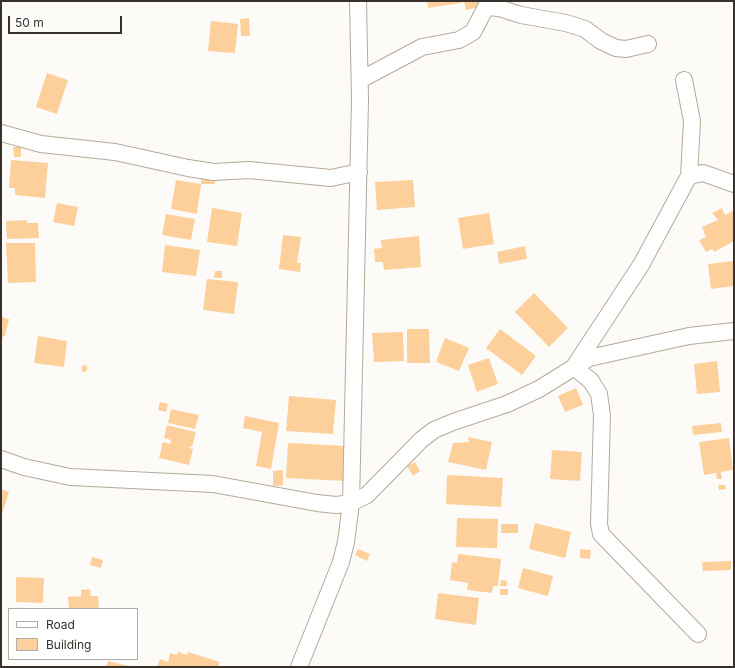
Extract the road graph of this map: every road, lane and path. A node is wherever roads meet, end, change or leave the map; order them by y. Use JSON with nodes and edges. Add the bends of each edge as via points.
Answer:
{"nodes":[{"id":1,"x":358,"y":1,"type":"edge"},
{"id":2,"x":648,"y":44,"type":"dead end"},
{"id":3,"x":360,"y":80,"type":"junction"},
{"id":4,"x":684,"y":80,"type":"dead end"},
{"id":5,"x":1,"y":133,"type":"edge"},
{"id":6,"x":359,"y":172,"type":"junction"},
{"id":7,"x":689,"y":176,"type":"junction"},
{"id":8,"x":734,"y":184,"type":"edge"},
{"id":9,"x":734,"y":331,"type":"edge"},
{"id":10,"x":574,"y":367,"type":"junction"},
{"id":11,"x":1,"y":459,"type":"edge"},
{"id":12,"x":351,"y":503,"type":"junction"},
{"id":13,"x":698,"y":634,"type":"dead end"},
{"id":14,"x":299,"y":667,"type":"edge"}],
"edges":[{"from":1,"to":3,"type":"street"},
{"from":2,"to":3,"type":"street","via":[[626,49],[616,48],[600,41],[585,29],[566,22],[486,7],[473,32],[459,40],[422,47]]},
{"from":3,"to":6,"type":"street"},
{"from":4,"to":7,"type":"street","via":[[692,121]]},
{"from":5,"to":6,"type":"street","via":[[41,144],[115,152],[214,172],[249,170],[331,178]]},
{"from":6,"to":12,"type":"street"},
{"from":7,"to":8,"type":"street","via":[[703,173]]},
{"from":7,"to":10,"type":"street","via":[[640,265]]},
{"from":9,"to":10,"type":"street","via":[[689,336],[599,355]]},
{"from":10,"to":12,"type":"street","via":[[539,390],[434,430],[367,495]]},
{"from":10,"to":13,"type":"street","via":[[591,381],[599,394],[602,415],[599,524],[601,534]]},
{"from":11,"to":12,"type":"street","via":[[70,477],[213,484],[317,503]]},
{"from":12,"to":14,"type":"street","via":[[341,562]]}]}
